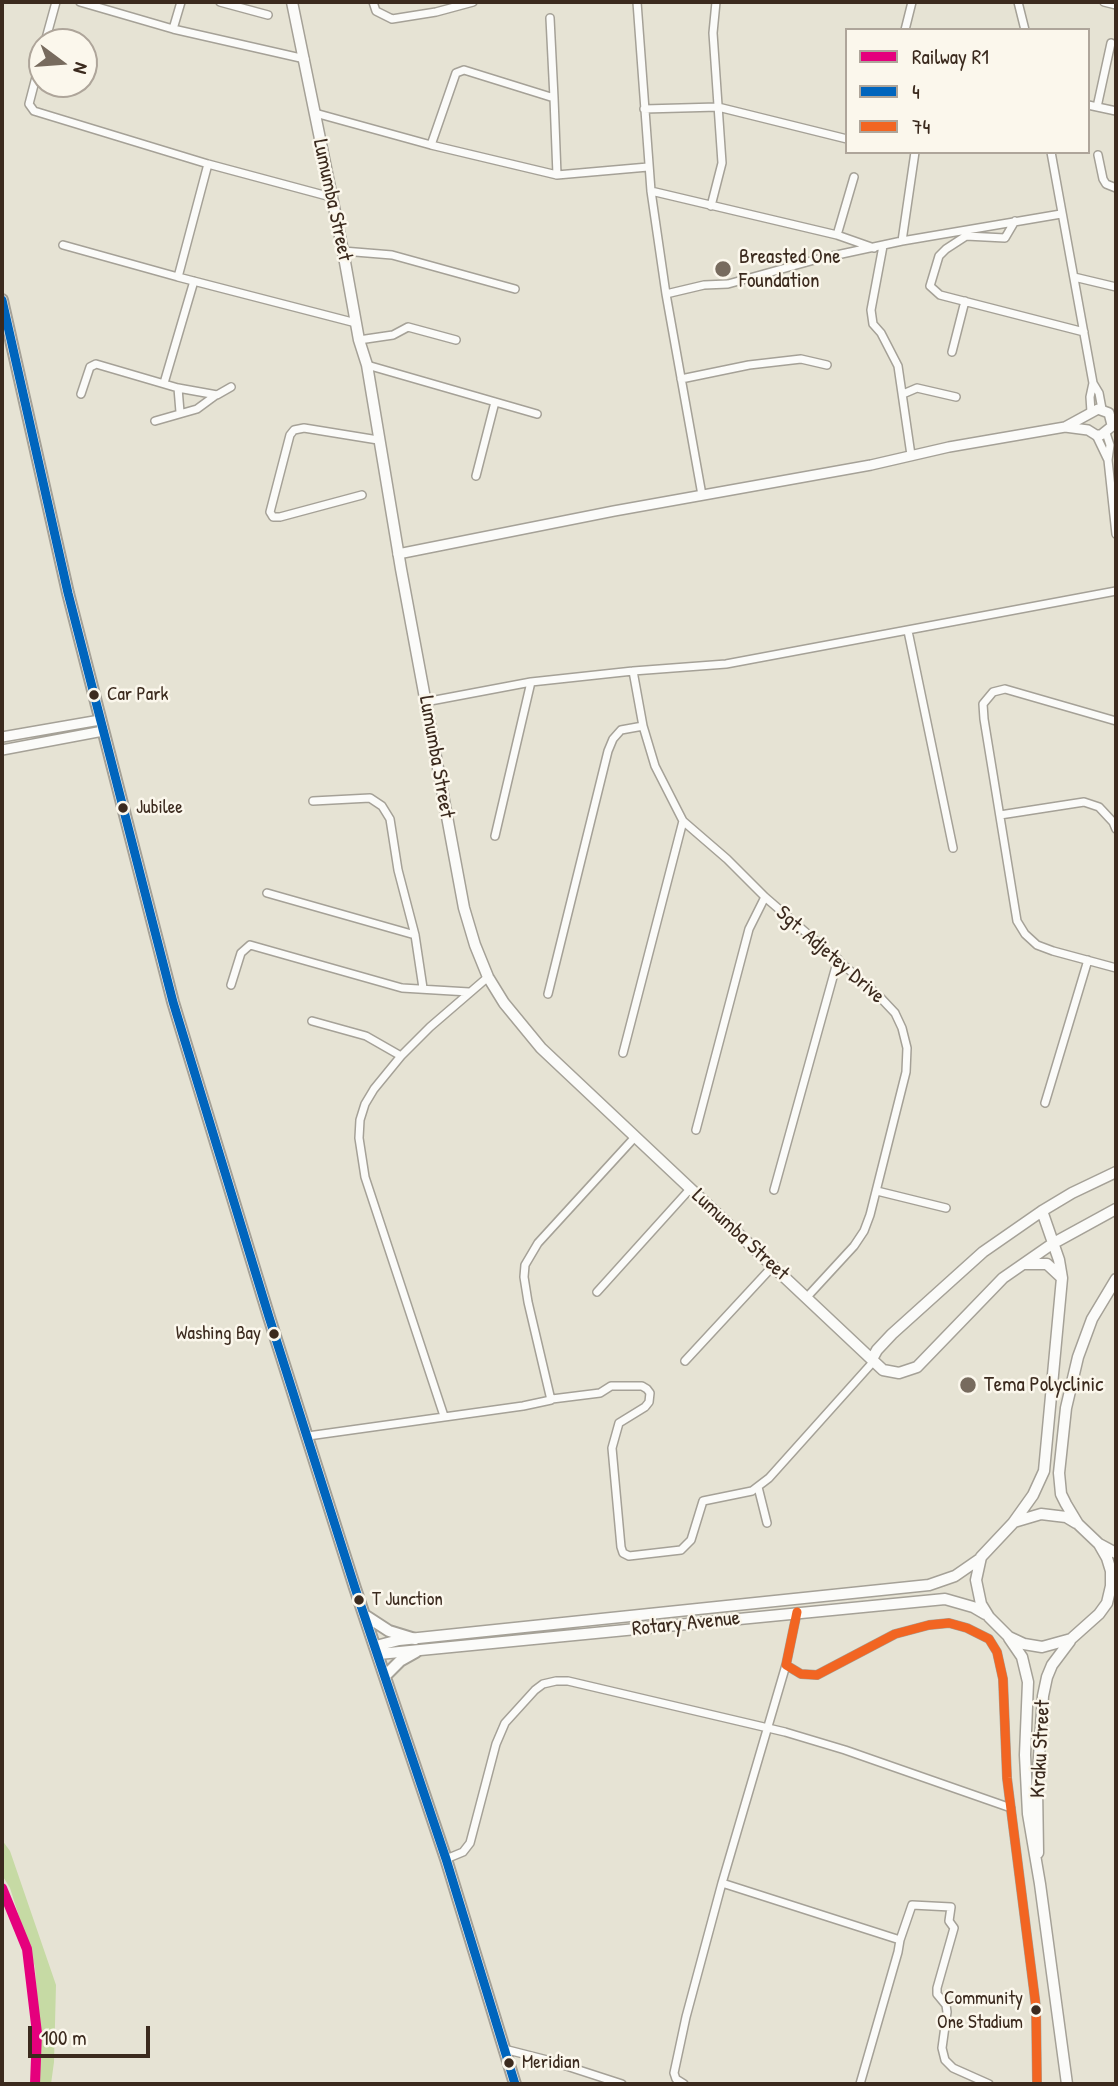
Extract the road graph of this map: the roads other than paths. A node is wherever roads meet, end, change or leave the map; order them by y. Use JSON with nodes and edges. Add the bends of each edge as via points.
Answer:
{"nodes":[{"id":1,"x":56,"y":2,"type":"edge"},
{"id":2,"x":80,"y":2,"type":"edge"},
{"id":3,"x":181,"y":2,"type":"edge"},
{"id":4,"x":220,"y":2,"type":"edge"},
{"id":5,"x":292,"y":2,"type":"edge"},
{"id":6,"x":373,"y":2,"type":"edge"},
{"id":7,"x":473,"y":2,"type":"edge"},
{"id":8,"x":637,"y":2,"type":"edge"},
{"id":9,"x":716,"y":2,"type":"edge"},
{"id":10,"x":912,"y":2,"type":"edge"},
{"id":11,"x":1018,"y":2,"type":"edge"},
{"id":12,"x":1104,"y":2,"type":"edge"},
{"id":13,"x":1116,"y":5,"type":"edge"},
{"id":14,"x":268,"y":15,"type":"dead end"},
{"id":15,"x":550,"y":18,"type":"dead end"},
{"id":16,"x":49,"y":28,"type":"edge"},
{"id":17,"x":906,"y":28,"type":"edge"},
{"id":18,"x":1024,"y":28,"type":"edge"},
{"id":19,"x":173,"y":29,"type":"junction"},
{"id":20,"x":1111,"y":43,"type":"dead end"},
{"id":21,"x":306,"y":60,"type":"junction"},
{"id":22,"x":31,"y":98,"type":"edge"},
{"id":23,"x":554,"y":98,"type":"junction"},
{"id":24,"x":1090,"y":105,"type":"edge"},
{"id":25,"x":718,"y":107,"type":"junction"},
{"id":26,"x":1097,"y":107,"type":"junction"},
{"id":27,"x":644,"y":109,"type":"junction"},
{"id":28,"x":1116,"y":111,"type":"edge"},
{"id":29,"x":315,"y":113,"type":"junction"},
{"id":30,"x":845,"y":139,"type":"edge"},
{"id":31,"x":431,"y":145,"type":"junction"},
{"id":32,"x":915,"y":154,"type":"edge"},
{"id":33,"x":1051,"y":154,"type":"edge"},
{"id":34,"x":1098,"y":155,"type":"dead end"},
{"id":35,"x":208,"y":163,"type":"junction"},
{"id":36,"x":648,"y":167,"type":"junction"},
{"id":37,"x":557,"y":175,"type":"junction"},
{"id":38,"x":854,"y":177,"type":"dead end"},
{"id":39,"x":1116,"y":188,"type":"edge"},
{"id":40,"x":651,"y":191,"type":"junction"},
{"id":41,"x":331,"y":197,"type":"junction"},
{"id":42,"x":711,"y":206,"type":"junction"},
{"id":43,"x":1062,"y":214,"type":"junction"},
{"id":44,"x":1015,"y":221,"type":"junction"},
{"id":45,"x":837,"y":235,"type":"junction"},
{"id":46,"x":902,"y":241,"type":"junction"},
{"id":47,"x":63,"y":244,"type":"dead end"},
{"id":48,"x":883,"y":246,"type":"junction"},
{"id":49,"x":874,"y":248,"type":"junction"},
{"id":50,"x":343,"y":250,"type":"junction"},
{"id":51,"x":1074,"y":276,"type":"junction"},
{"id":52,"x":178,"y":277,"type":"junction"},
{"id":53,"x":194,"y":281,"type":"junction"},
{"id":54,"x":1116,"y":287,"type":"edge"},
{"id":55,"x":515,"y":289,"type":"dead end"},
{"id":56,"x":666,"y":294,"type":"junction"},
{"id":57,"x":2,"y":300,"type":"edge"},
{"id":58,"x":965,"y":301,"type":"junction"},
{"id":59,"x":356,"y":323,"type":"junction"},
{"id":60,"x":1084,"y":332,"type":"junction"},
{"id":61,"x":359,"y":340,"type":"junction"},
{"id":62,"x":456,"y":340,"type":"dead end"},
{"id":63,"x":952,"y":352,"type":"dead end"},
{"id":64,"x":367,"y":365,"type":"junction"},
{"id":65,"x":827,"y":365,"type":"dead end"},
{"id":66,"x":681,"y":379,"type":"junction"},
{"id":67,"x":164,"y":383,"type":"junction"},
{"id":68,"x":1093,"y":383,"type":"junction"},
{"id":69,"x":230,"y":387,"type":"dead end"},
{"id":70,"x":178,"y":388,"type":"junction"},
{"id":71,"x":81,"y":394,"type":"dead end"},
{"id":72,"x":903,"y":394,"type":"junction"},
{"id":73,"x":217,"y":395,"type":"junction"},
{"id":74,"x":956,"y":397,"type":"dead end"},
{"id":75,"x":495,"y":402,"type":"junction"},
{"id":76,"x":180,"y":412,"type":"junction"},
{"id":77,"x":1109,"y":412,"type":"edge"},
{"id":78,"x":537,"y":414,"type":"dead end"},
{"id":79,"x":1089,"y":414,"type":"junction"},
{"id":80,"x":155,"y":421,"type":"dead end"},
{"id":81,"x":1065,"y":427,"type":"junction"},
{"id":82,"x":1112,"y":427,"type":"edge"},
{"id":83,"x":1092,"y":433,"type":"junction"},
{"id":84,"x":378,"y":440,"type":"junction"},
{"id":85,"x":911,"y":455,"type":"junction"},
{"id":86,"x":1108,"y":460,"type":"junction"},
{"id":87,"x":476,"y":476,"type":"dead end"},
{"id":88,"x":362,"y":495,"type":"dead end"},
{"id":89,"x":702,"y":495,"type":"junction"},
{"id":90,"x":1116,"y":534,"type":"edge"},
{"id":91,"x":398,"y":554,"type":"junction"},
{"id":92,"x":1116,"y":591,"type":"edge"},
{"id":93,"x":908,"y":631,"type":"junction"},
{"id":94,"x":633,"y":671,"type":"junction"},
{"id":95,"x":531,"y":682,"type":"junction"},
{"id":96,"x":425,"y":702,"type":"junction"},
{"id":97,"x":1116,"y":721,"type":"edge"},
{"id":98,"x":102,"y":725,"type":"junction"},
{"id":99,"x":643,"y":726,"type":"junction"},
{"id":100,"x":2,"y":737,"type":"edge"},
{"id":101,"x":2,"y":750,"type":"edge"},
{"id":102,"x":313,"y":801,"type":"dead end"},
{"id":103,"x":1000,"y":815,"type":"junction"},
{"id":104,"x":683,"y":821,"type":"junction"},
{"id":105,"x":1116,"y":829,"type":"edge"},
{"id":106,"x":495,"y":836,"type":"dead end"},
{"id":107,"x":953,"y":848,"type":"dead end"},
{"id":108,"x":267,"y":893,"type":"dead end"},
{"id":109,"x":765,"y":898,"type":"junction"},
{"id":110,"x":415,"y":935,"type":"junction"},
{"id":111,"x":838,"y":959,"type":"junction"},
{"id":112,"x":1088,"y":960,"type":"junction"},
{"id":113,"x":1116,"y":968,"type":"edge"},
{"id":114,"x":488,"y":977,"type":"junction"},
{"id":115,"x":231,"y":985,"type":"dead end"},
{"id":116,"x":423,"y":988,"type":"junction"},
{"id":117,"x":469,"y":992,"type":"junction"},
{"id":118,"x":548,"y":994,"type":"dead end"},
{"id":119,"x":312,"y":1021,"type":"dead end"},
{"id":120,"x":623,"y":1053,"type":"dead end"},
{"id":121,"x":401,"y":1056,"type":"junction"},
{"id":122,"x":1045,"y":1102,"type":"dead end"},
{"id":123,"x":696,"y":1130,"type":"dead end"},
{"id":124,"x":635,"y":1137,"type":"junction"},
{"id":125,"x":1116,"y":1172,"type":"edge"},
{"id":126,"x":690,"y":1189,"type":"junction"},
{"id":127,"x":774,"y":1190,"type":"dead end"},
{"id":128,"x":877,"y":1191,"type":"junction"},
{"id":129,"x":946,"y":1208,"type":"dead end"},
{"id":130,"x":1116,"y":1209,"type":"edge"},
{"id":131,"x":1042,"y":1211,"type":"junction"},
{"id":132,"x":1052,"y":1244,"type":"junction"},
{"id":133,"x":1023,"y":1264,"type":"junction"},
{"id":134,"x":773,"y":1266,"type":"junction"},
{"id":135,"x":1062,"y":1278,"type":"junction"},
{"id":136,"x":1116,"y":1279,"type":"edge"},
{"id":137,"x":597,"y":1292,"type":"dead end"},
{"id":138,"x":807,"y":1297,"type":"junction"},
{"id":139,"x":685,"y":1361,"type":"dead end"},
{"id":140,"x":873,"y":1361,"type":"junction"},
{"id":141,"x":552,"y":1399,"type":"junction"},
{"id":142,"x":444,"y":1416,"type":"junction"},
{"id":143,"x":309,"y":1436,"type":"junction"},
{"id":144,"x":758,"y":1487,"type":"junction"},
{"id":145,"x":1013,"y":1522,"type":"junction"},
{"id":146,"x":767,"y":1523,"type":"dead end"},
{"id":147,"x":1078,"y":1524,"type":"junction"},
{"id":148,"x":1099,"y":1544,"type":"junction"},
{"id":149,"x":1116,"y":1553,"type":"edge"},
{"id":150,"x":981,"y":1557,"type":"junction"},
{"id":151,"x":1116,"y":1595,"type":"edge"},
{"id":152,"x":1107,"y":1603,"type":"junction"},
{"id":153,"x":705,"y":1608,"type":"junction"},
{"id":154,"x":797,"y":1612,"type":"junction"},
{"id":155,"x":364,"y":1614,"type":"junction"},
{"id":156,"x":989,"y":1617,"type":"junction"},
{"id":157,"x":706,"y":1623,"type":"junction"},
{"id":158,"x":1009,"y":1637,"type":"junction"},
{"id":159,"x":415,"y":1639,"type":"junction"},
{"id":160,"x":1071,"y":1639,"type":"junction"},
{"id":161,"x":377,"y":1650,"type":"junction"},
{"id":162,"x":416,"y":1652,"type":"junction"},
{"id":163,"x":786,"y":1665,"type":"junction"},
{"id":164,"x":386,"y":1675,"type":"junction"},
{"id":165,"x":767,"y":1728,"type":"junction"},
{"id":166,"x":1011,"y":1808,"type":"junction"},
{"id":167,"x":446,"y":1859,"type":"junction"},
{"id":168,"x":1038,"y":1867,"type":"junction"},
{"id":169,"x":722,"y":1883,"type":"junction"},
{"id":170,"x":900,"y":1940,"type":"junction"},
{"id":171,"x":504,"y":2049,"type":"junction"},
{"id":172,"x":515,"y":2084,"type":"edge"},
{"id":173,"x":622,"y":2084,"type":"edge"},
{"id":174,"x":684,"y":2084,"type":"edge"},
{"id":175,"x":860,"y":2084,"type":"edge"},
{"id":176,"x":989,"y":2084,"type":"edge"},
{"id":177,"x":1037,"y":2084,"type":"edge"},
{"id":178,"x":1067,"y":2084,"type":"edge"}],
"edges":[{"from":1,"to":16,"type":"street"},
{"from":2,"to":19,"type":"street"},
{"from":3,"to":19,"type":"street"},
{"from":4,"to":14,"type":"street"},
{"from":5,"to":21,"type":"main road","name":"Lumumba Street"},
{"from":6,"to":7,"type":"street","via":[[376,11],[392,19]]},
{"from":8,"to":27,"type":"street"},
{"from":9,"to":25,"type":"street","via":[[713,33]]},
{"from":10,"to":17,"type":"street"},
{"from":11,"to":18,"type":"street"},
{"from":12,"to":13,"type":"street"},
{"from":15,"to":23,"type":"street"},
{"from":19,"to":21,"type":"street"},
{"from":20,"to":26,"type":"street"},
{"from":21,"to":29,"type":"main road","name":"Lumumba Street"},
{"from":22,"to":35,"type":"street","via":[[31,110]]},
{"from":23,"to":31,"type":"street","via":[[457,71]]},
{"from":23,"to":37,"type":"street"},
{"from":24,"to":26,"type":"street"},
{"from":25,"to":27,"type":"street"},
{"from":25,"to":30,"type":"street"},
{"from":25,"to":42,"type":"street","via":[[722,163]]},
{"from":26,"to":28,"type":"street"},
{"from":27,"to":36,"type":"street"},
{"from":29,"to":31,"type":"street"},
{"from":29,"to":41,"type":"main road","name":"Lumumba Street"},
{"from":31,"to":37,"type":"street"},
{"from":32,"to":46,"type":"street"},
{"from":33,"to":43,"type":"street"},
{"from":34,"to":39,"type":"street","via":[[1103,178]]},
{"from":35,"to":41,"type":"street"},
{"from":35,"to":52,"type":"street"},
{"from":36,"to":37,"type":"street"},
{"from":36,"to":40,"type":"street"},
{"from":38,"to":45,"type":"street"},
{"from":40,"to":42,"type":"street"},
{"from":40,"to":56,"type":"street"},
{"from":41,"to":50,"type":"main road","name":"Lumumba Street"},
{"from":42,"to":45,"type":"street"},
{"from":43,"to":44,"type":"street"},
{"from":43,"to":51,"type":"street"},
{"from":44,"to":46,"type":"street"},
{"from":44,"to":58,"type":"street","via":[[1005,238],[966,236],[939,256],[930,286],[940,295]]},
{"from":45,"to":49,"type":"street"},
{"from":46,"to":48,"type":"street"},
{"from":47,"to":52,"type":"street"},
{"from":48,"to":49,"type":"street"},
{"from":48,"to":72,"type":"street","via":[[873,324],[898,366]]},
{"from":49,"to":56,"type":"street","via":[[728,284]]},
{"from":50,"to":55,"type":"street","via":[[392,255]]},
{"from":50,"to":59,"type":"main road","name":"Lumumba Street"},
{"from":51,"to":54,"type":"street"},
{"from":51,"to":60,"type":"street"},
{"from":52,"to":53,"type":"street"},
{"from":53,"to":59,"type":"street"},
{"from":53,"to":67,"type":"street"},
{"from":56,"to":66,"type":"street"},
{"from":57,"to":98,"type":"main road"},
{"from":58,"to":60,"type":"street"},
{"from":58,"to":63,"type":"street"},
{"from":59,"to":61,"type":"main road","name":"Lumumba Street"},
{"from":60,"to":68,"type":"street"},
{"from":61,"to":62,"type":"street","via":[[393,335],[408,327]]},
{"from":61,"to":64,"type":"main road","name":"Lumumba Street"},
{"from":64,"to":75,"type":"street"},
{"from":64,"to":84,"type":"main road","name":"Lumumba Street"},
{"from":65,"to":66,"type":"street","via":[[801,359]]},
{"from":66,"to":89,"type":"street"},
{"from":67,"to":70,"type":"street"},
{"from":67,"to":71,"type":"street","via":[[96,364],[90,367]]},
{"from":68,"to":77,"type":"street"},
{"from":68,"to":79,"type":"street"},
{"from":69,"to":73,"type":"street"},
{"from":70,"to":73,"type":"street"},
{"from":70,"to":76,"type":"street"},
{"from":72,"to":74,"type":"street","via":[[917,388]]},
{"from":72,"to":85,"type":"street"},
{"from":73,"to":76,"type":"street","via":[[197,409]]},
{"from":75,"to":78,"type":"street"},
{"from":75,"to":87,"type":"street"},
{"from":76,"to":80,"type":"street"},
{"from":77,"to":79,"type":"street"},
{"from":77,"to":82,"type":"street"},
{"from":79,"to":81,"type":"street"},
{"from":79,"to":83,"type":"street"},
{"from":81,"to":83,"type":"street"},
{"from":81,"to":85,"type":"street"},
{"from":82,"to":83,"type":"street"},
{"from":82,"to":86,"type":"street"},
{"from":83,"to":86,"type":"street"},
{"from":84,"to":88,"type":"street","via":[[294,430],[270,512],[280,517]]},
{"from":84,"to":91,"type":"main road","name":"Lumumba Street"},
{"from":85,"to":89,"type":"street"},
{"from":86,"to":90,"type":"street"},
{"from":89,"to":91,"type":"street"},
{"from":91,"to":96,"type":"main road","name":"Lumumba Street"},
{"from":92,"to":93,"type":"street"},
{"from":93,"to":94,"type":"street","via":[[726,664]]},
{"from":93,"to":107,"type":"street"},
{"from":94,"to":95,"type":"street"},
{"from":94,"to":99,"type":"street","name":"Sgt. Adjetey Drive"},
{"from":95,"to":96,"type":"street"},
{"from":95,"to":106,"type":"street"},
{"from":96,"to":114,"type":"main road","name":"Lumumba Street","via":[[464,908]]},
{"from":97,"to":103,"type":"street","via":[[1005,690],[993,692],[984,704],[984,719]]},
{"from":98,"to":100,"type":"street"},
{"from":98,"to":101,"type":"street"},
{"from":98,"to":143,"type":"main road","via":[[173,1002]]},
{"from":99,"to":104,"type":"street","name":"Sgt. Adjetey Drive","via":[[655,766]]},
{"from":99,"to":118,"type":"street","via":[[621,730],[608,751]]},
{"from":102,"to":110,"type":"street","via":[[370,797],[382,806],[390,819]]},
{"from":103,"to":105,"type":"street","via":[[1084,802],[1099,807]]},
{"from":103,"to":112,"type":"street","via":[[1017,921],[1037,945]]},
{"from":104,"to":109,"type":"street","name":"Sgt. Adjetey Drive"},
{"from":104,"to":120,"type":"street"},
{"from":108,"to":110,"type":"street"},
{"from":109,"to":111,"type":"street","name":"Sgt. Adjetey Drive"},
{"from":109,"to":123,"type":"street","via":[[749,929]]},
{"from":110,"to":116,"type":"street"},
{"from":111,"to":127,"type":"street"},
{"from":111,"to":128,"type":"street","name":"Sgt. Adjetey Drive","via":[[895,1013],[907,1048],[906,1072]]},
{"from":112,"to":113,"type":"street"},
{"from":112,"to":122,"type":"street"},
{"from":114,"to":117,"type":"street"},
{"from":114,"to":124,"type":"main road","name":"Lumumba Street","via":[[541,1048]]},
{"from":115,"to":116,"type":"street","via":[[241,953],[250,945],[402,988]]},
{"from":116,"to":117,"type":"street"},
{"from":117,"to":121,"type":"street"},
{"from":119,"to":121,"type":"street","via":[[366,1036]]},
{"from":121,"to":142,"type":"street","via":[[365,1104],[360,1120],[362,1158]]},
{"from":124,"to":126,"type":"main road","name":"Lumumba Street"},
{"from":124,"to":141,"type":"street","via":[[538,1243],[525,1265],[527,1295]]},
{"from":125,"to":131,"type":"main road"},
{"from":126,"to":134,"type":"main road","name":"Lumumba Street"},
{"from":126,"to":137,"type":"street"},
{"from":128,"to":129,"type":"street"},
{"from":128,"to":138,"type":"street","name":"Sgt. Adjetey Drive","via":[[864,1231]]},
{"from":130,"to":132,"type":"main road"},
{"from":131,"to":132,"type":"main road"},
{"from":131,"to":140,"type":"main road","via":[[968,1263],[892,1334]]},
{"from":132,"to":133,"type":"main road"},
{"from":132,"to":135,"type":"main road"},
{"from":133,"to":135,"type":"main road","via":[[1047,1264]]},
{"from":133,"to":140,"type":"main road","via":[[1003,1278],[916,1367],[892,1372]]},
{"from":134,"to":138,"type":"main road","name":"Lumumba Street"},
{"from":134,"to":139,"type":"street"},
{"from":135,"to":145,"type":"main road","via":[[1044,1471]]},
{"from":136,"to":147,"type":"main road","via":[[1084,1338],[1066,1408],[1059,1486]]},
{"from":138,"to":140,"type":"main road","name":"Lumumba Street"},
{"from":140,"to":144,"type":"street"},
{"from":141,"to":142,"type":"street"},
{"from":141,"to":144,"type":"street","via":[[611,1386],[642,1386],[650,1393],[645,1407],[619,1423],[612,1448],[621,1547],[629,1556],[681,1550],[691,1540],[703,1501]]},
{"from":142,"to":143,"type":"street"},
{"from":143,"to":155,"type":"main road"},
{"from":144,"to":146,"type":"street"},
{"from":145,"to":147,"type":"main road","via":[[1041,1514],[1066,1517]]},
{"from":145,"to":150,"type":"main road"},
{"from":147,"to":148,"type":"main road"},
{"from":148,"to":149,"type":"main road"},
{"from":148,"to":152,"type":"main road","via":[[1111,1571]]},
{"from":150,"to":153,"type":"main road","name":"Rotary Avenue","via":[[955,1576],[929,1585]]},
{"from":150,"to":156,"type":"main road","via":[[977,1591]]},
{"from":151,"to":152,"type":"main road"},
{"from":152,"to":160,"type":"main road"},
{"from":153,"to":157,"type":"main road"},
{"from":153,"to":159,"type":"main road","name":"Rotary Avenue"},
{"from":154,"to":156,"type":"main road","name":"Rotary Avenue","via":[[945,1599]]},
{"from":154,"to":157,"type":"main road","name":"Rotary Avenue"},
{"from":154,"to":163,"type":"street"},
{"from":155,"to":159,"type":"main road","via":[[388,1631]]},
{"from":155,"to":161,"type":"main road"},
{"from":156,"to":158,"type":"main road"},
{"from":157,"to":162,"type":"main road","name":"Rotary Avenue"},
{"from":158,"to":160,"type":"main road","via":[[1042,1647]]},
{"from":158,"to":168,"type":"main road","name":"Kraku Street","via":[[1022,1657],[1028,1682],[1026,1788]]},
{"from":159,"to":161,"type":"main road","name":"Rotary Avenue"},
{"from":160,"to":168,"type":"main road","name":"Kraku Street","via":[[1052,1665],[1043,1696]]},
{"from":161,"to":162,"type":"main road","name":"Rotary Avenue"},
{"from":161,"to":164,"type":"main road"},
{"from":162,"to":164,"type":"main road"},
{"from":163,"to":165,"type":"street"},
{"from":163,"to":166,"type":"street","via":[[801,1674],[817,1675],[895,1634],[929,1625],[949,1623],[989,1639],[1003,1679]]},
{"from":164,"to":167,"type":"main road"},
{"from":165,"to":166,"type":"street"},
{"from":165,"to":167,"type":"street","via":[[568,1681],[543,1684],[505,1723],[470,1843],[463,1852]]},
{"from":165,"to":169,"type":"street"},
{"from":166,"to":177,"type":"street","via":[[1036,2007]]},
{"from":167,"to":171,"type":"main road"},
{"from":168,"to":178,"type":"main road","name":"Kraku Street"},
{"from":169,"to":170,"type":"street"},
{"from":169,"to":174,"type":"street","via":[[674,2073]]},
{"from":170,"to":175,"type":"street"},
{"from":170,"to":176,"type":"street","via":[[912,1905],[951,1907],[949,1921],[954,1928],[937,1988],[947,2012],[942,2048],[953,2068]]},
{"from":171,"to":172,"type":"main road"},
{"from":171,"to":173,"type":"street"}]}
